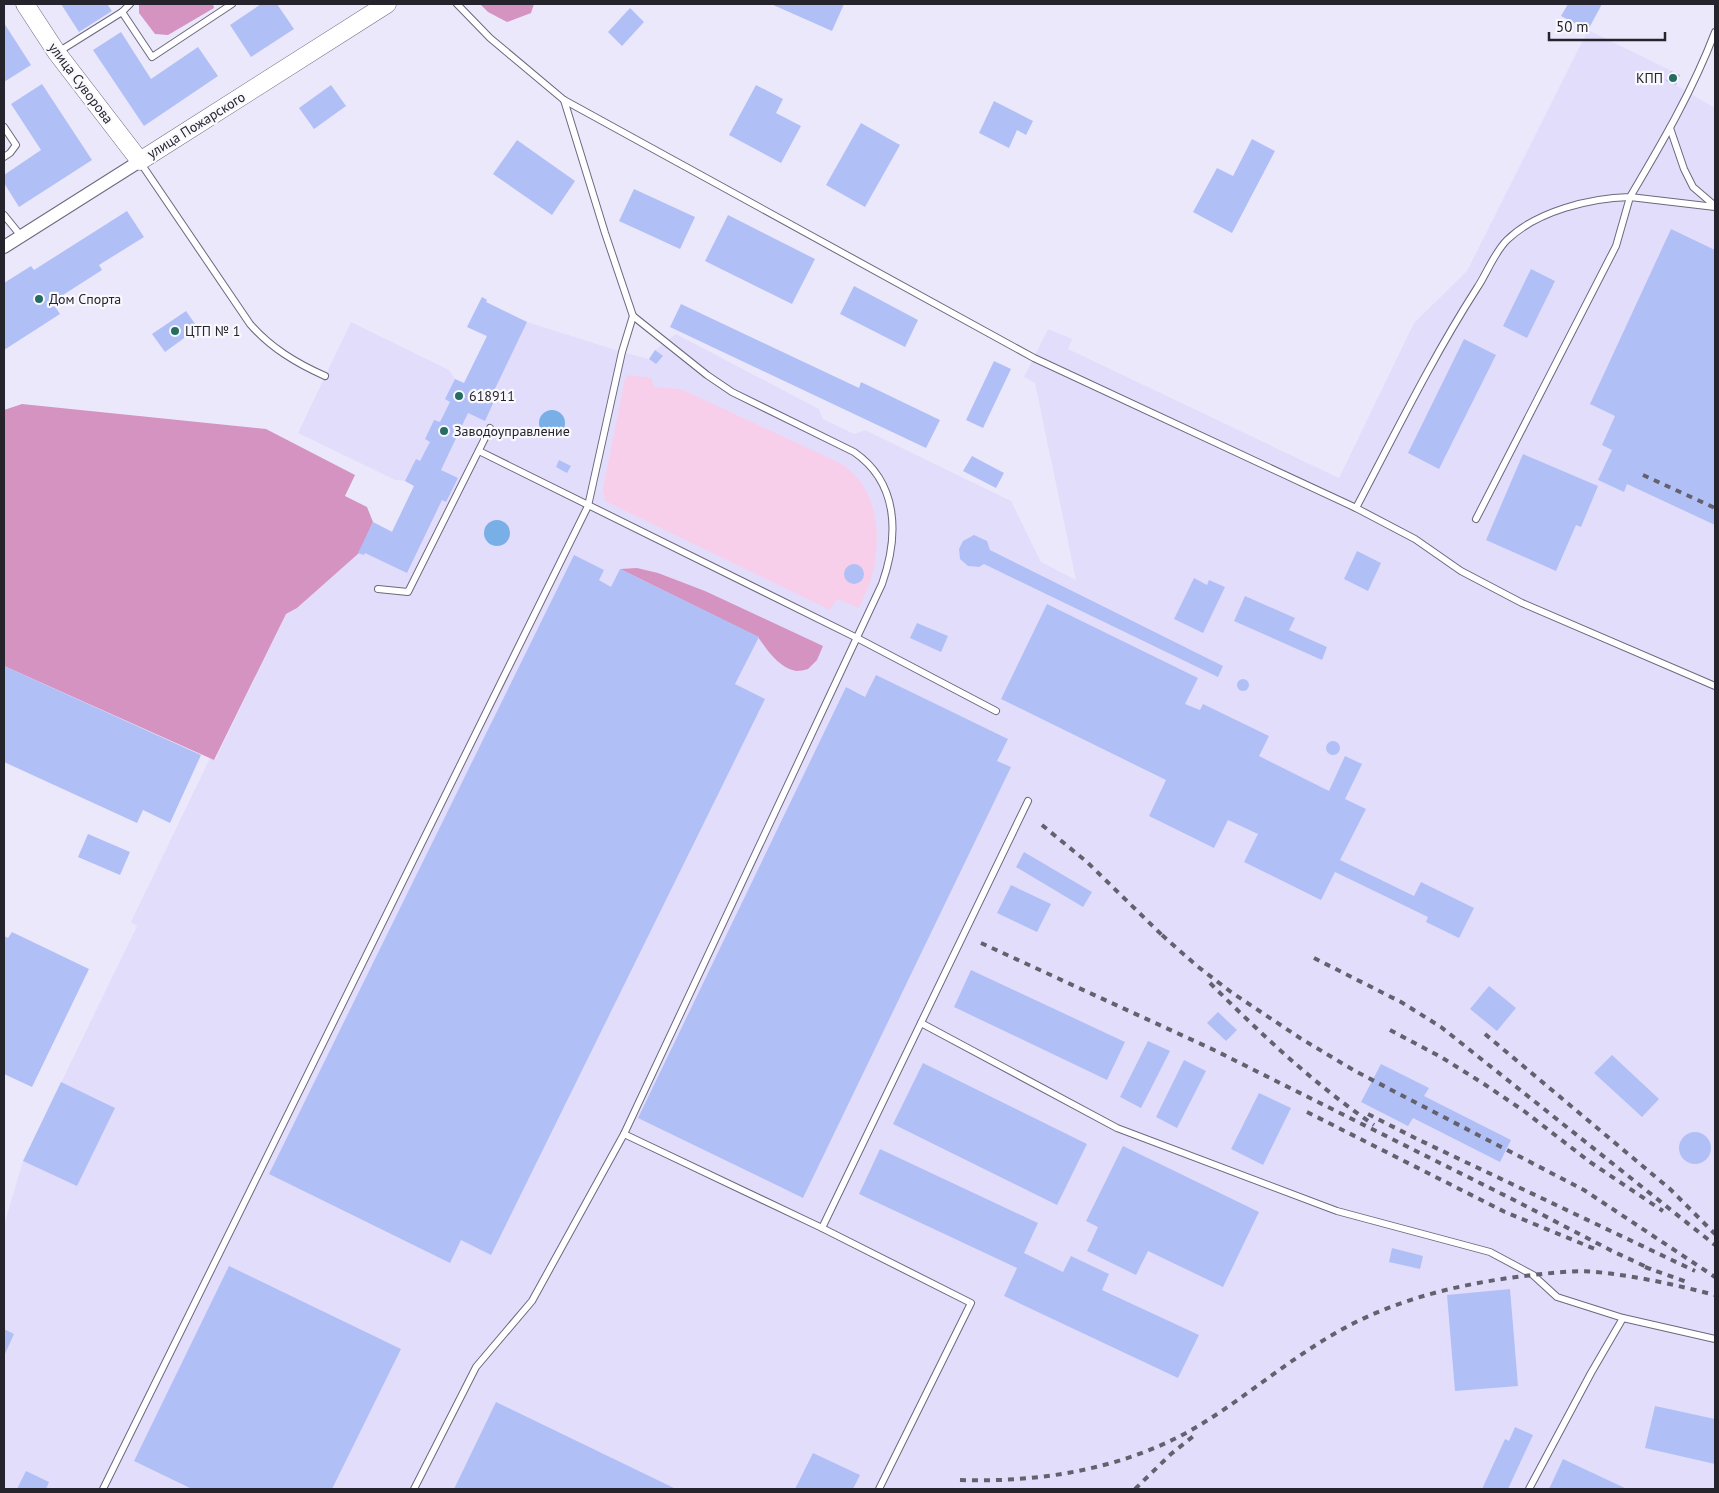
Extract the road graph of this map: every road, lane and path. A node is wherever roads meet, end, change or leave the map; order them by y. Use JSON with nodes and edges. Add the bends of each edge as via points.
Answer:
{"nodes":[{"id":1,"x":25,"y":4,"type":"edge"},
{"id":2,"x":130,"y":4,"type":"edge"},
{"id":3,"x":232,"y":4,"type":"edge"},
{"id":4,"x":387,"y":4,"type":"edge"},
{"id":5,"x":457,"y":4,"type":"edge"},
{"id":6,"x":122,"y":12,"type":"junction"},
{"id":7,"x":1715,"y":32,"type":"edge"},
{"id":8,"x":57,"y":53,"type":"junction"},
{"id":9,"x":564,"y":100,"type":"junction"},
{"id":10,"x":4,"y":127,"type":"edge"},
{"id":11,"x":1670,"y":128,"type":"junction"},
{"id":12,"x":4,"y":156,"type":"edge"},
{"id":13,"x":140,"y":161,"type":"junction"},
{"id":14,"x":1630,"y":196,"type":"junction"},
{"id":15,"x":1715,"y":206,"type":"edge"},
{"id":16,"x":4,"y":215,"type":"edge"},
{"id":17,"x":21,"y":236,"type":"junction"},
{"id":18,"x":4,"y":247,"type":"edge"},
{"id":19,"x":632,"y":316,"type":"junction"},
{"id":20,"x":325,"y":376,"type":"dead end"},
{"id":21,"x":490,"y":428,"type":"dead end"},
{"id":22,"x":479,"y":452,"type":"junction"},
{"id":23,"x":588,"y":506,"type":"junction"},
{"id":24,"x":1356,"y":508,"type":"junction"},
{"id":25,"x":1476,"y":519,"type":"dead end"},
{"id":26,"x":378,"y":589,"type":"dead end"},
{"id":27,"x":857,"y":638,"type":"junction"},
{"id":28,"x":1715,"y":686,"type":"edge"},
{"id":29,"x":996,"y":712,"type":"dead end"},
{"id":30,"x":1028,"y":800,"type":"dead end"},
{"id":31,"x":921,"y":1023,"type":"junction"},
{"id":32,"x":624,"y":1134,"type":"junction"},
{"id":33,"x":822,"y":1228,"type":"junction"},
{"id":34,"x":1623,"y":1318,"type":"junction"},
{"id":35,"x":1715,"y":1339,"type":"edge"},
{"id":36,"x":103,"y":1489,"type":"edge"},
{"id":37,"x":414,"y":1489,"type":"edge"},
{"id":38,"x":879,"y":1489,"type":"edge"},
{"id":39,"x":1530,"y":1489,"type":"edge"}],
"edges":[{"from":1,"to":8,"type":"street","name":"улица Суворова"},
{"from":2,"to":6,"type":"lane"},
{"from":3,"to":6,"type":"lane","via":[[152,57]]},
{"from":4,"to":13,"type":"street","name":"улица Пожарского"},
{"from":5,"to":9,"type":"lane","via":[[490,38]]},
{"from":6,"to":8,"type":"lane"},
{"from":7,"to":11,"type":"lane","via":[[1702,66]]},
{"from":8,"to":13,"type":"street","name":"улица Суворова"},
{"from":9,"to":19,"type":"lane"},
{"from":9,"to":24,"type":"lane","via":[[1034,358]]},
{"from":10,"to":12,"type":"lane","via":[[16,145]]},
{"from":11,"to":14,"type":"lane"},
{"from":11,"to":15,"type":"lane","via":[[1693,187]]},
{"from":13,"to":17,"type":"street","name":"улица Пожарского"},
{"from":13,"to":20,"type":"lane","via":[[262,338],[282,353]]},
{"from":14,"to":15,"type":"lane"},
{"from":14,"to":24,"type":"lane","via":[[1606,197],[1558,211],[1528,224],[1507,241],[1458,317]]},
{"from":14,"to":25,"type":"lane","via":[[1616,246]]},
{"from":16,"to":17,"type":"lane"},
{"from":17,"to":18,"type":"street","name":"улица Пожарского"},
{"from":19,"to":23,"type":"lane"},
{"from":19,"to":27,"type":"lane","via":[[732,392],[854,452],[880,478],[892,517],[892,550],[882,584]]},
{"from":21,"to":22,"type":"lane"},
{"from":22,"to":23,"type":"lane"},
{"from":22,"to":26,"type":"lane","via":[[408,592]]},
{"from":23,"to":27,"type":"lane"},
{"from":23,"to":36,"type":"lane"},
{"from":24,"to":28,"type":"lane","via":[[1492,588]]},
{"from":27,"to":29,"type":"lane"},
{"from":27,"to":32,"type":"lane"},
{"from":30,"to":31,"type":"lane"},
{"from":31,"to":33,"type":"lane"},
{"from":31,"to":34,"type":"lane","via":[[1117,1128],[1337,1211],[1490,1252],[1533,1275],[1557,1297]]},
{"from":32,"to":33,"type":"lane"},
{"from":32,"to":37,"type":"lane","via":[[532,1301],[476,1366]]},
{"from":33,"to":38,"type":"lane","via":[[971,1303]]},
{"from":34,"to":35,"type":"lane"},
{"from":34,"to":39,"type":"lane"}]}
